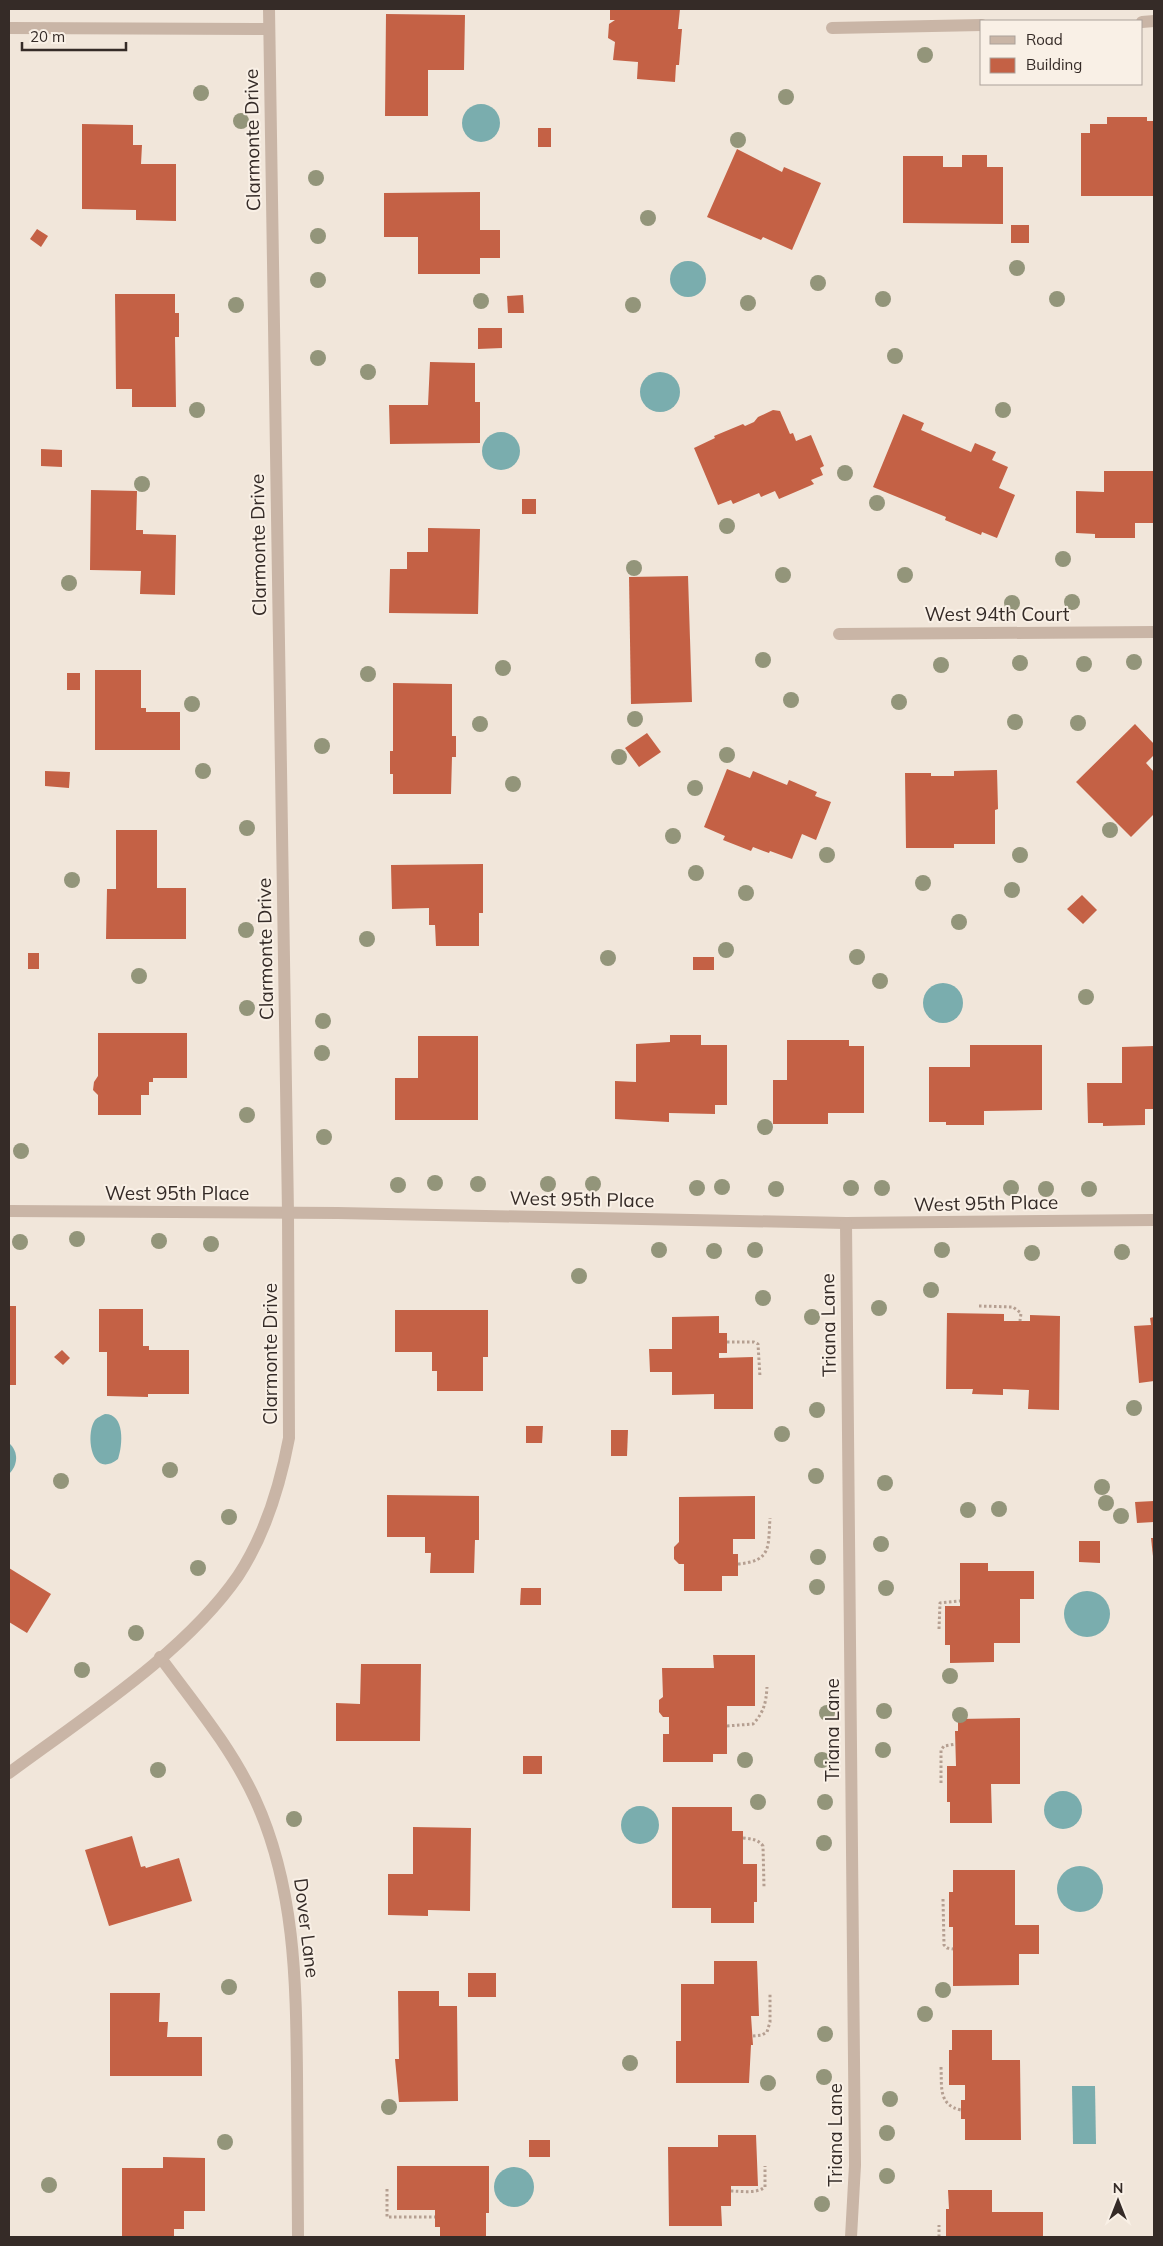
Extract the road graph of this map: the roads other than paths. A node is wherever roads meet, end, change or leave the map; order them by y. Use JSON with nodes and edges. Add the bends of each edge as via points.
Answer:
{"nodes":[{"id":1,"x":269,"y":9,"type":"edge"},
{"id":2,"x":980,"y":25,"type":"edge"},
{"id":3,"x":9,"y":28,"type":"edge"},
{"id":4,"x":832,"y":28,"type":"dead end"},
{"id":5,"x":269,"y":29,"type":"junction"},
{"id":6,"x":1154,"y":632,"type":"edge"},
{"id":7,"x":839,"y":634,"type":"dead end"},
{"id":8,"x":9,"y":1211,"type":"edge"},
{"id":9,"x":288,"y":1213,"type":"junction"},
{"id":10,"x":1154,"y":1220,"type":"edge"},
{"id":11,"x":846,"y":1223,"type":"junction"},
{"id":12,"x":160,"y":1657,"type":"junction"},
{"id":13,"x":9,"y":1773,"type":"edge"},
{"id":14,"x":298,"y":2237,"type":"edge"},
{"id":15,"x":851,"y":2237,"type":"edge"}],
"edges":[{"from":1,"to":5,"type":"street","name":"Clarmonte Drive"},
{"from":2,"to":4,"type":"street"},
{"from":3,"to":5,"type":"street"},
{"from":5,"to":9,"type":"street","name":"Clarmonte Drive"},
{"from":6,"to":7,"type":"street","name":"West 94th Court"},
{"from":8,"to":9,"type":"street","name":"West 95th Place"},
{"from":9,"to":11,"type":"street","name":"West 95th Place"},
{"from":9,"to":12,"type":"street","name":"Clarmonte Drive","via":[[290,1401],[289,1438],[283,1471],[271,1509],[238,1575],[192,1630]]},
{"from":10,"to":11,"type":"street","name":"West 95th Place"},
{"from":11,"to":15,"type":"street","name":"Triana Lane","via":[[854,2155]]},
{"from":12,"to":13,"type":"street","name":"Clarmonte Drive"},
{"from":12,"to":14,"type":"street","name":"Dover Lane","via":[[237,1766],[255,1799],[280,1868],[289,1912],[296,2008]]}]}
